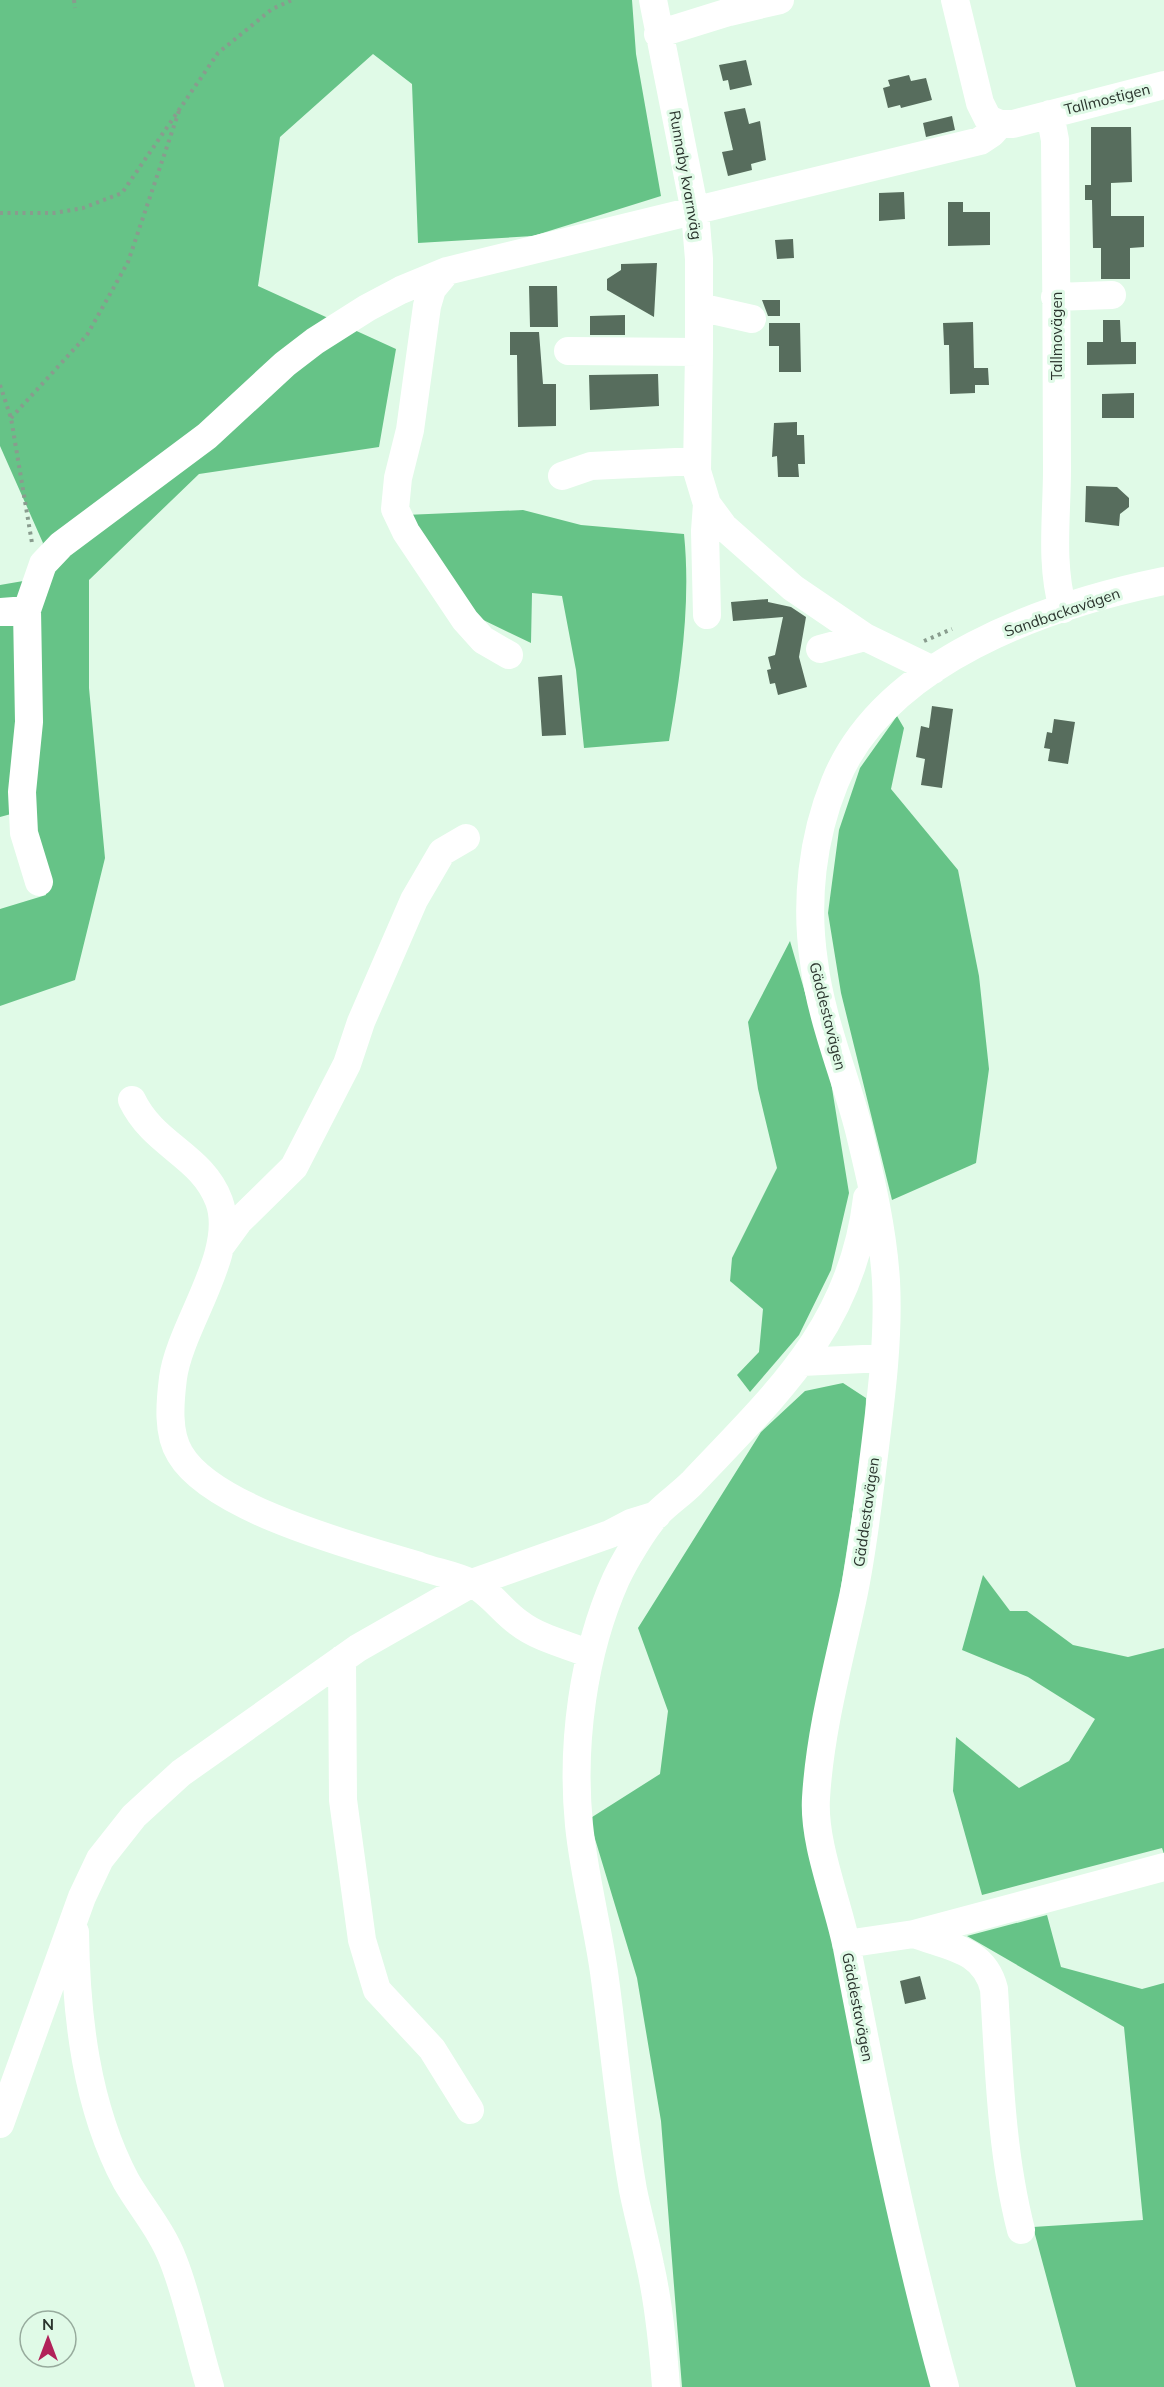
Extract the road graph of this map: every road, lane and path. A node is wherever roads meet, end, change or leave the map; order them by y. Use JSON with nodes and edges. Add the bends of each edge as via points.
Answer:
{"nodes":[{"id":1,"x":74,"y":0,"type":"edge"},
{"id":2,"x":292,"y":0,"type":"edge"},
{"id":3,"x":652,"y":0,"type":"edge"},
{"id":4,"x":780,"y":0,"type":"edge"},
{"id":5,"x":955,"y":0,"type":"edge"},
{"id":6,"x":75,"y":8,"type":"dead end"},
{"id":7,"x":658,"y":34,"type":"junction"},
{"id":8,"x":1164,"y":85,"type":"edge"},
{"id":9,"x":181,"y":104,"type":"junction"},
{"id":10,"x":1050,"y":114,"type":"junction"},
{"id":11,"x":1000,"y":124,"type":"junction"},
{"id":12,"x":695,"y":212,"type":"junction"},
{"id":13,"x":0,"y":213,"type":"edge"},
{"id":14,"x":447,"y":271,"type":"junction"},
{"id":15,"x":1112,"y":295,"type":"dead end"},
{"id":16,"x":1055,"y":297,"type":"junction"},
{"id":17,"x":699,"y":308,"type":"junction"},
{"id":18,"x":752,"y":319,"type":"dead end"},
{"id":19,"x":568,"y":351,"type":"dead end"},
{"id":20,"x":699,"y":352,"type":"junction"},
{"id":21,"x":0,"y":385,"type":"edge"},
{"id":22,"x":11,"y":418,"type":"junction"},
{"id":23,"x":697,"y":461,"type":"junction"},
{"id":24,"x":562,"y":476,"type":"dead end"},
{"id":25,"x":707,"y":504,"type":"junction"},
{"id":26,"x":32,"y":547,"type":"dead end"},
{"id":27,"x":1164,"y":581,"type":"edge"},
{"id":28,"x":1063,"y":609,"type":"junction"},
{"id":29,"x":14,"y":611,"type":"edge"},
{"id":30,"x":707,"y":615,"type":"dead end"},
{"id":31,"x":865,"y":637,"type":"junction"},
{"id":32,"x":820,"y":649,"type":"dead end"},
{"id":33,"x":509,"y":655,"type":"dead end"},
{"id":34,"x":933,"y":670,"type":"junction"},
{"id":35,"x":466,"y":838,"type":"dead end"},
{"id":36,"x":39,"y":882,"type":"dead end"},
{"id":37,"x":132,"y":1100,"type":"dead end"},
{"id":38,"x":869,"y":1181,"type":"junction"},
{"id":39,"x":220,"y":1247,"type":"junction"},
{"id":40,"x":884,"y":1358,"type":"junction"},
{"id":41,"x":802,"y":1362,"type":"junction"},
{"id":42,"x":657,"y":1515,"type":"junction"},
{"id":43,"x":472,"y":1583,"type":"junction"},
{"id":44,"x":590,"y":1654,"type":"junction"},
{"id":45,"x":342,"y":1659,"type":"junction"},
{"id":46,"x":1164,"y":1867,"type":"edge"},
{"id":47,"x":74,"y":1918,"type":"junction"},
{"id":48,"x":914,"y":1934,"type":"junction"},
{"id":49,"x":846,"y":1944,"type":"junction"},
{"id":50,"x":470,"y":2110,"type":"dead end"},
{"id":51,"x":0,"y":2124,"type":"edge"},
{"id":52,"x":1021,"y":2230,"type":"dead end"},
{"id":53,"x":210,"y":2387,"type":"edge"},
{"id":54,"x":666,"y":2387,"type":"edge"},
{"id":55,"x":945,"y":2387,"type":"edge"}],
"edges":[{"from":1,"to":6,"type":"path"},
{"from":2,"to":9,"type":"path","via":[[272,9],[218,53]]},
{"from":3,"to":7,"type":"street","name":"Runnaby kvarnväg"},
{"from":4,"to":7,"type":"street"},
{"from":5,"to":11,"type":"street","via":[[982,112]]},
{"from":7,"to":12,"type":"street","name":"Runnaby kvarnväg"},
{"from":8,"to":10,"type":"street","name":"Tallmostigen"},
{"from":9,"to":13,"type":"path","via":[[122,193],[82,208],[54,213]]},
{"from":9,"to":22,"type":"path","via":[[128,262],[87,335]]},
{"from":10,"to":11,"type":"street"},
{"from":10,"to":16,"type":"street","name":"Tallmovägen","via":[[1055,140]]},
{"from":11,"to":12,"type":"street","via":[[980,141]]},
{"from":12,"to":14,"type":"street"},
{"from":12,"to":17,"type":"street","name":"Runnaby kvarnväg"},
{"from":14,"to":29,"type":"street","via":[[401,290],[339,324],[285,364],[207,436],[61,545],[43,564]]},
{"from":14,"to":33,"type":"street","via":[[432,289],[427,306],[395,509],[465,620],[483,640]]},
{"from":15,"to":16,"type":"street"},
{"from":16,"to":28,"type":"street","name":"Tallmovägen","via":[[1054,539],[1056,584]]},
{"from":17,"to":18,"type":"street"},
{"from":17,"to":20,"type":"street","name":"Runnaby kvarnväg"},
{"from":19,"to":20,"type":"street"},
{"from":20,"to":23,"type":"street","name":"Runnaby kvarnväg"},
{"from":21,"to":22,"type":"path"},
{"from":22,"to":26,"type":"path"},
{"from":23,"to":24,"type":"street","via":[[591,466]]},
{"from":23,"to":25,"type":"street","name":"Runnaby kvarnväg"},
{"from":25,"to":30,"type":"street"},
{"from":25,"to":31,"type":"street","name":"Runnaby kvarnväg","via":[[724,527],[793,588]]},
{"from":27,"to":28,"type":"street","name":"Sandbackavägen"},
{"from":28,"to":34,"type":"street","name":"Sandbackavägen","via":[[984,640]]},
{"from":29,"to":36,"type":"street","via":[[29,722],[23,813],[29,854]]},
{"from":31,"to":32,"type":"street"},
{"from":31,"to":34,"type":"street","name":"Runnaby kvarnväg"},
{"from":34,"to":38,"type":"street","name":"Gäddestavägen","via":[[895,699],[861,738],[837,776],[820,826],[812,874],[810,922],[814,967]]},
{"from":35,"to":39,"type":"street","via":[[442,852],[414,900],[347,1064],[294,1167],[239,1221]]},
{"from":37,"to":39,"type":"street","via":[[141,1119],[162,1140],[200,1167],[220,1202]]},
{"from":38,"to":40,"type":"street","name":"Gäddestavägen","via":[[886,1286]]},
{"from":38,"to":41,"type":"street","via":[[866,1215],[845,1287]]},
{"from":39,"to":43,"type":"street","via":[[173,1376],[170,1420],[179,1453],[197,1476],[240,1502],[333,1540]]},
{"from":40,"to":41,"type":"street"},
{"from":40,"to":49,"type":"street","name":"Gäddestavägen","via":[[862,1548],[815,1802],[828,1880]]},
{"from":41,"to":42,"type":"street","via":[[778,1394]]},
{"from":42,"to":43,"type":"street"},
{"from":42,"to":44,"type":"street","via":[[618,1574]]},
{"from":43,"to":44,"type":"street","via":[[521,1625]]},
{"from":43,"to":45,"type":"street"},
{"from":44,"to":54,"type":"street","via":[[579,1749],[579,1823],[604,1971],[633,2192],[657,2305]]},
{"from":45,"to":47,"type":"street","via":[[181,1773],[134,1816],[100,1859]]},
{"from":45,"to":50,"type":"street","via":[[343,1800],[362,1940],[377,1990],[432,2049]]},
{"from":46,"to":48,"type":"street"},
{"from":47,"to":51,"type":"street"},
{"from":47,"to":53,"type":"street","via":[[79,2007],[91,2083],[105,2133],[126,2181],[173,2259]]},
{"from":48,"to":49,"type":"street"},
{"from":48,"to":52,"type":"street","via":[[978,1958],[990,1973],[1005,2135]]},
{"from":49,"to":55,"type":"street","name":"Gäddestavägen","via":[[868,2060]]}]}
